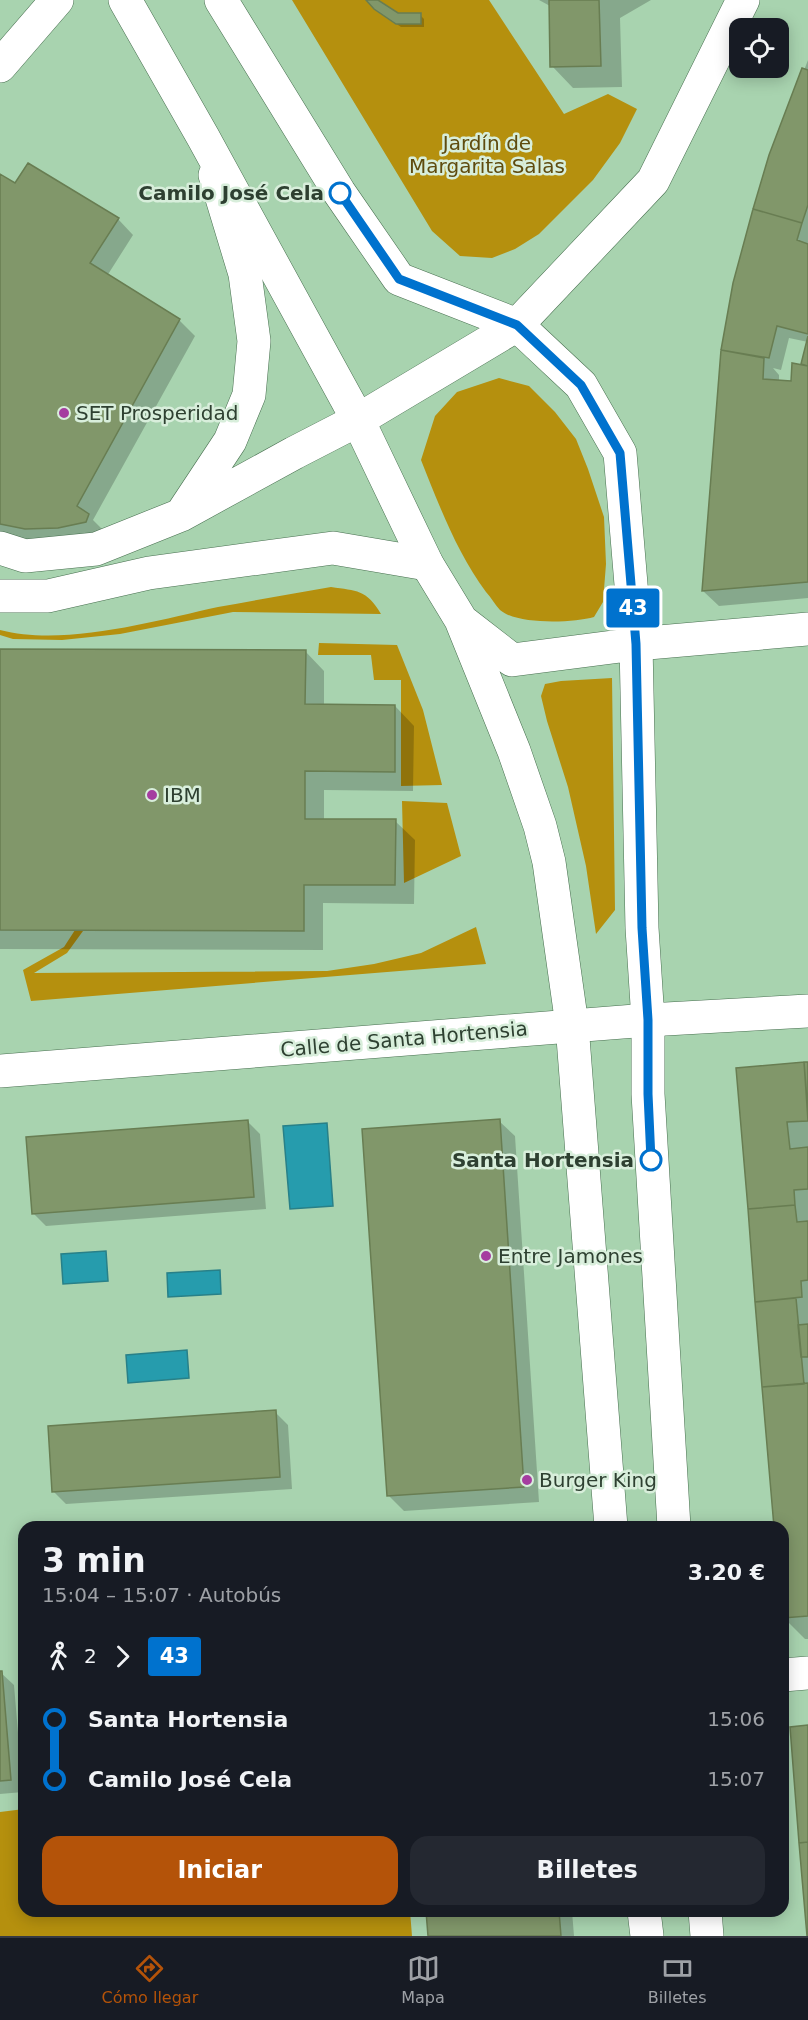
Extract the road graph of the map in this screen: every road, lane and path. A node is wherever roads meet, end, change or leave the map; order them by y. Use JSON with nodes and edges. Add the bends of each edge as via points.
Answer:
{"nodes":[{"id":1,"x":57,"y":0,"type":"edge"},
{"id":2,"x":125,"y":0,"type":"edge"},
{"id":3,"x":221,"y":0,"type":"edge"},
{"id":4,"x":743,"y":0,"type":"edge"},
{"id":5,"x":2,"y":63,"type":"edge"},
{"id":6,"x":203,"y":136,"type":"junction"},
{"id":7,"x":517,"y":325,"type":"junction"},
{"id":8,"x":358,"y":420,"type":"junction"},
{"id":9,"x":181,"y":515,"type":"junction"},
{"id":10,"x":0,"y":548,"type":"edge"},
{"id":11,"x":427,"y":564,"type":"junction"},
{"id":12,"x":0,"y":596,"type":"edge"},
{"id":13,"x":461,"y":620,"type":"junction"},
{"id":14,"x":808,"y":629,"type":"edge"},
{"id":15,"x":636,"y":644,"type":"junction"},
{"id":16,"x":808,"y":1011,"type":"edge"},
{"id":17,"x":648,"y":1020,"type":"junction"},
{"id":18,"x":572,"y":1025,"type":"junction"},
{"id":19,"x":0,"y":1071,"type":"edge"},
{"id":20,"x":611,"y":1521,"type":"edge"},
{"id":21,"x":674,"y":1521,"type":"edge"},
{"id":22,"x":808,"y":1673,"type":"edge"},
{"id":23,"x":789,"y":1675,"type":"edge"},
{"id":24,"x":645,"y":1917,"type":"edge"},
{"id":25,"x":705,"y":1917,"type":"edge"},
{"id":26,"x":647,"y":1936,"type":"edge"},
{"id":27,"x":707,"y":1936,"type":"edge"}],
"edges":[{"from":1,"to":5,"type":"street"},
{"from":2,"to":6,"type":"street"},
{"from":3,"to":7,"type":"street","via":[[339,192],[399,279]]},
{"from":4,"to":7,"type":"street","via":[[652,181]]},
{"from":6,"to":8,"type":"street"},
{"from":6,"to":9,"type":"street","via":[[245,274],[254,341],[249,395],[230,441]]},
{"from":7,"to":8,"type":"street"},
{"from":7,"to":15,"type":"street","via":[[581,385],[620,453]]},
{"from":8,"to":9,"type":"street"},
{"from":8,"to":11,"type":"street"},
{"from":9,"to":10,"type":"street","via":[[96,549],[25,556]]},
{"from":11,"to":12,"type":"street","via":[[333,548],[148,573],[48,596]]},
{"from":11,"to":13,"type":"street"},
{"from":13,"to":15,"type":"street","via":[[512,660]]},
{"from":13,"to":18,"type":"street","via":[[540,826],[549,862]]},
{"from":14,"to":15,"type":"street"},
{"from":15,"to":17,"type":"street","via":[[642,928]]},
{"from":16,"to":17,"type":"street","name":"Calle de Santa Hortensia"},
{"from":17,"to":18,"type":"street","name":"Calle de Santa Hortensia"},
{"from":17,"to":21,"type":"street","via":[[651,1160]]},
{"from":18,"to":19,"type":"street","name":"Calle de Santa Hortensia"},
{"from":18,"to":20,"type":"street"},
{"from":22,"to":23,"type":"street"},
{"from":24,"to":26,"type":"street"},
{"from":25,"to":27,"type":"street"}]}
